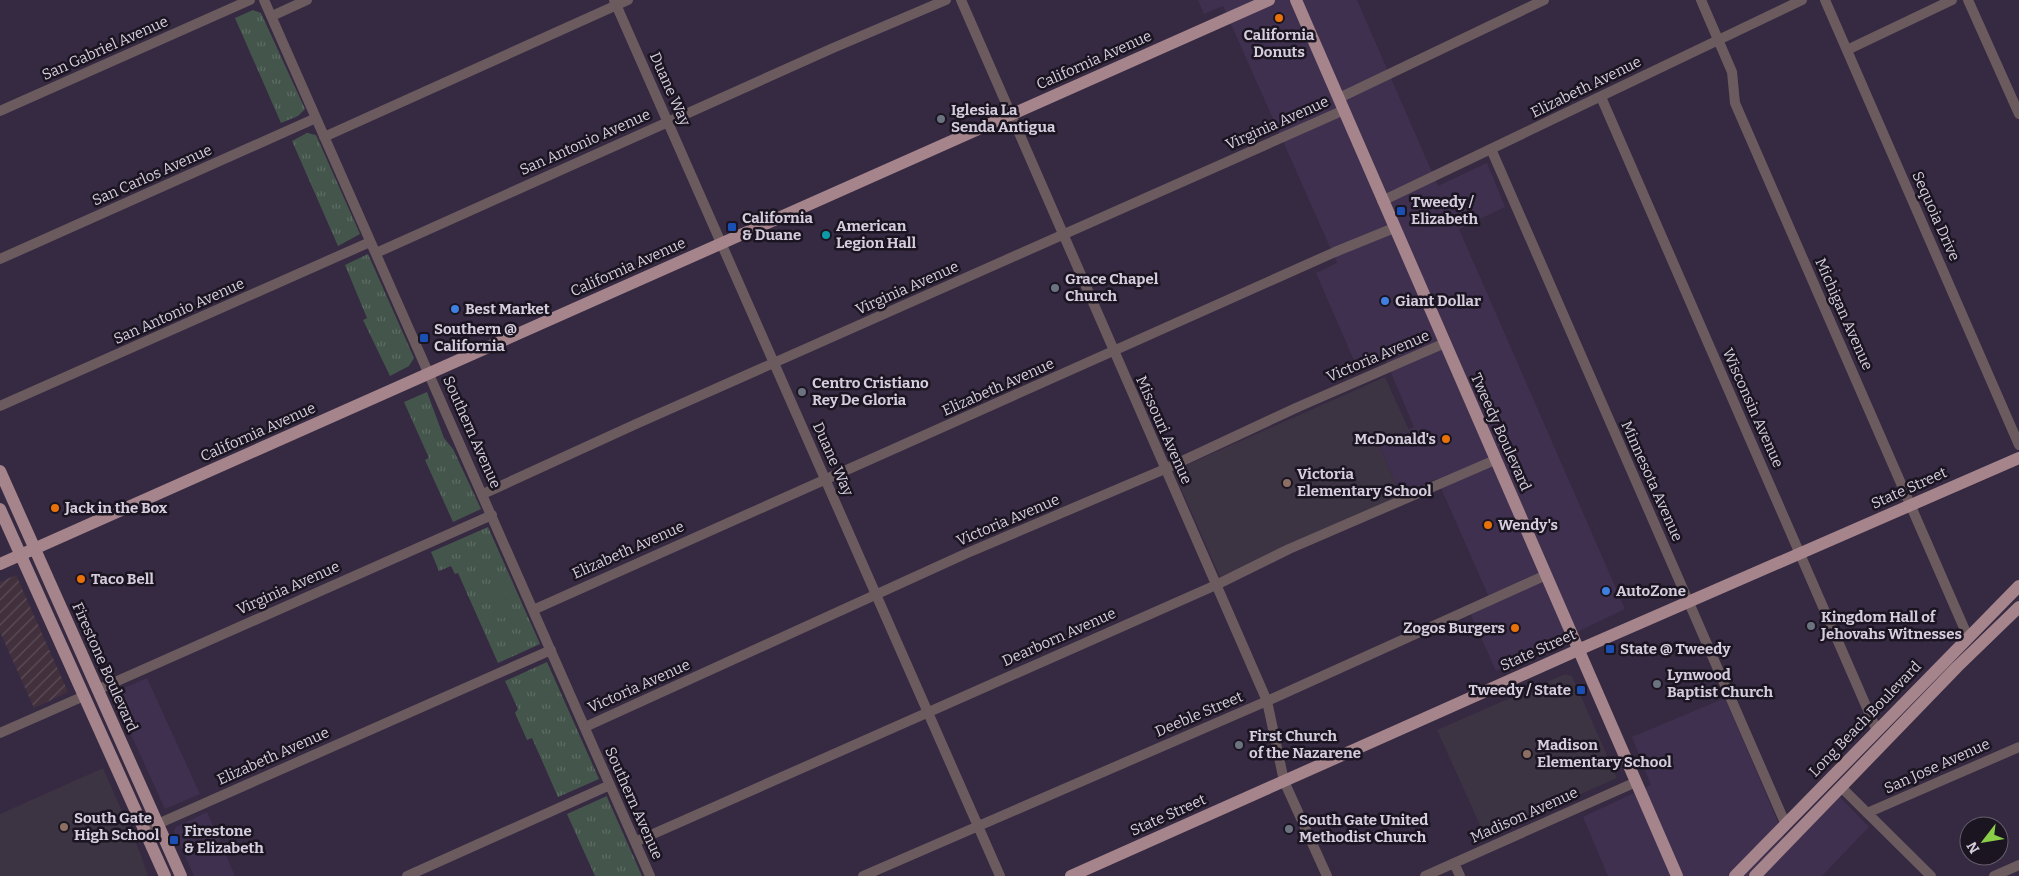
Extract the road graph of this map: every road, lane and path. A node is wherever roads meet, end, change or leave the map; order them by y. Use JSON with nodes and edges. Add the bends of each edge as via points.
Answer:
{"nodes":[{"id":1,"x":250,"y":0,"type":"edge"},
{"id":2,"x":264,"y":0,"type":"edge"},
{"id":3,"x":307,"y":0,"type":"edge"},
{"id":4,"x":628,"y":0,"type":"edge"},
{"id":5,"x":946,"y":0,"type":"edge"},
{"id":6,"x":961,"y":0,"type":"edge"},
{"id":7,"x":1269,"y":0,"type":"edge"},
{"id":8,"x":1296,"y":0,"type":"edge"},
{"id":9,"x":1544,"y":0,"type":"edge"},
{"id":10,"x":1701,"y":0,"type":"edge"},
{"id":11,"x":1802,"y":0,"type":"edge"},
{"id":12,"x":1825,"y":0,"type":"edge"},
{"id":13,"x":1952,"y":0,"type":"edge"},
{"id":14,"x":1968,"y":0,"type":"edge"},
{"id":15,"x":615,"y":2,"type":"edge"},
{"id":16,"x":272,"y":16,"type":"junction"},
{"id":17,"x":1719,"y":40,"type":"junction"},
{"id":18,"x":1847,"y":50,"type":"junction"},
{"id":19,"x":1600,"y":97,"type":"junction"},
{"id":20,"x":1339,"y":98,"type":"junction"},
{"id":21,"x":1344,"y":110,"type":"junction"},
{"id":22,"x":0,"y":111,"type":"edge"},
{"id":23,"x":2019,"y":114,"type":"edge"},
{"id":24,"x":1010,"y":115,"type":"junction"},
{"id":25,"x":316,"y":118,"type":"junction"},
{"id":26,"x":668,"y":122,"type":"junction"},
{"id":27,"x":324,"y":137,"type":"junction"},
{"id":28,"x":1491,"y":149,"type":"junction"},
{"id":29,"x":1382,"y":201,"type":"junction"},
{"id":30,"x":1394,"y":228,"type":"junction"},
{"id":31,"x":1063,"y":235,"type":"junction"},
{"id":32,"x":370,"y":242,"type":"junction"},
{"id":33,"x":721,"y":243,"type":"junction"},
{"id":34,"x":376,"y":253,"type":"junction"},
{"id":35,"x":0,"y":259,"type":"edge"},
{"id":36,"x":1445,"y":343,"type":"junction"},
{"id":37,"x":1113,"y":351,"type":"junction"},
{"id":38,"x":774,"y":363,"type":"junction"},
{"id":39,"x":430,"y":373,"type":"junction"},
{"id":40,"x":0,"y":406,"type":"edge"},
{"id":41,"x":2019,"y":445,"type":"edge"},
{"id":42,"x":2019,"y":458,"type":"edge"},
{"id":43,"x":1495,"y":460,"type":"junction"},
{"id":44,"x":1165,"y":469,"type":"junction"},
{"id":45,"x":0,"y":471,"type":"edge"},
{"id":46,"x":826,"y":480,"type":"junction"},
{"id":47,"x":483,"y":494,"type":"junction"},
{"id":48,"x":1911,"y":505,"type":"junction"},
{"id":49,"x":0,"y":509,"type":"edge"},
{"id":50,"x":492,"y":515,"type":"junction"},
{"id":51,"x":34,"y":549,"type":"junction"},
{"id":52,"x":1800,"y":553,"type":"junction"},
{"id":53,"x":21,"y":555,"type":"junction"},
{"id":54,"x":0,"y":564,"type":"edge"},
{"id":55,"x":1546,"y":575,"type":"junction"},
{"id":56,"x":1216,"y":585,"type":"junction"},
{"id":57,"x":2019,"y":586,"type":"edge"},
{"id":58,"x":876,"y":594,"type":"junction"},
{"id":59,"x":1688,"y":602,"type":"junction"},
{"id":60,"x":2019,"y":607,"type":"edge"},
{"id":61,"x":533,"y":610,"type":"junction"},
{"id":62,"x":1968,"y":637,"type":"junction"},
{"id":63,"x":551,"y":650,"type":"junction"},
{"id":64,"x":1578,"y":650,"type":"junction"},
{"id":65,"x":97,"y":690,"type":"junction"},
{"id":66,"x":84,"y":696,"type":"junction"},
{"id":67,"x":1267,"y":701,"type":"junction"},
{"id":68,"x":928,"y":712,"type":"junction"},
{"id":69,"x":585,"y":727,"type":"junction"},
{"id":70,"x":1877,"y":731,"type":"junction"},
{"id":71,"x":0,"y":733,"type":"edge"},
{"id":72,"x":2019,"y":747,"type":"edge"},
{"id":73,"x":1855,"y":772,"type":"junction"},
{"id":74,"x":1284,"y":781,"type":"junction"},
{"id":75,"x":1636,"y":782,"type":"junction"},
{"id":76,"x":610,"y":785,"type":"junction"},
{"id":77,"x":1841,"y":787,"type":"junction"},
{"id":78,"x":1867,"y":813,"type":"junction"},
{"id":79,"x":158,"y":823,"type":"junction"},
{"id":80,"x":978,"y":825,"type":"junction"},
{"id":81,"x":1786,"y":825,"type":"junction"},
{"id":82,"x":144,"y":830,"type":"junction"},
{"id":83,"x":635,"y":842,"type":"junction"},
{"id":84,"x":1454,"y":863,"type":"junction"},
{"id":85,"x":2019,"y":865,"type":"edge"},
{"id":86,"x":165,"y":876,"type":"edge"},
{"id":87,"x":181,"y":876,"type":"edge"},
{"id":88,"x":407,"y":876,"type":"edge"},
{"id":89,"x":650,"y":876,"type":"edge"},
{"id":90,"x":863,"y":876,"type":"edge"},
{"id":91,"x":1000,"y":876,"type":"edge"},
{"id":92,"x":1071,"y":876,"type":"edge"},
{"id":93,"x":1327,"y":876,"type":"edge"},
{"id":94,"x":1425,"y":876,"type":"edge"},
{"id":95,"x":1460,"y":876,"type":"edge"},
{"id":96,"x":1678,"y":876,"type":"edge"},
{"id":97,"x":1735,"y":876,"type":"edge"},
{"id":98,"x":1756,"y":876,"type":"edge"},
{"id":99,"x":1931,"y":876,"type":"edge"},
{"id":100,"x":1994,"y":876,"type":"edge"}],
"edges":[{"from":1,"to":22,"type":"street","name":"San Gabriel Avenue"},
{"from":2,"to":16,"type":"street","name":"Southern Avenue"},
{"from":3,"to":16,"type":"street"},
{"from":4,"to":15,"type":"street"},
{"from":5,"to":26,"type":"street","name":"San Antonio Avenue"},
{"from":6,"to":24,"type":"street","name":"Missouri Avenue"},
{"from":7,"to":24,"type":"main road","name":"California Avenue"},
{"from":8,"to":20,"type":"main road","name":"Tweedy Boulevard"},
{"from":9,"to":20,"type":"street","name":"Virginia Avenue"},
{"from":10,"to":17,"type":"street","name":"Michigan Avenue"},
{"from":11,"to":17,"type":"street","name":"Elizabeth Avenue"},
{"from":12,"to":18,"type":"street","name":"Sequoia Drive"},
{"from":13,"to":18,"type":"street"},
{"from":14,"to":23,"type":"street"},
{"from":15,"to":26,"type":"street","name":"Duane Way"},
{"from":15,"to":27,"type":"street"},
{"from":16,"to":25,"type":"street","name":"Southern Avenue"},
{"from":17,"to":19,"type":"street","name":"Elizabeth Avenue"},
{"from":17,"to":48,"type":"street","name":"Michigan Avenue","via":[[1732,72],[1735,103]]},
{"from":18,"to":41,"type":"street","name":"Sequoia Drive"},
{"from":19,"to":28,"type":"street","name":"Elizabeth Avenue"},
{"from":19,"to":52,"type":"street","name":"Wisconsin Avenue"},
{"from":20,"to":21,"type":"main road","name":"Tweedy Boulevard"},
{"from":21,"to":29,"type":"main road","name":"Tweedy Boulevard"},
{"from":21,"to":31,"type":"street","name":"Virginia Avenue"},
{"from":24,"to":31,"type":"street","name":"Missouri Avenue"},
{"from":24,"to":33,"type":"main road","name":"California Avenue"},
{"from":25,"to":27,"type":"street","name":"Southern Avenue"},
{"from":25,"to":35,"type":"street","name":"San Carlos Avenue"},
{"from":26,"to":33,"type":"street","name":"Duane Way"},
{"from":26,"to":34,"type":"street","name":"San Antonio Avenue"},
{"from":27,"to":32,"type":"street","name":"Southern Avenue"},
{"from":28,"to":29,"type":"street","name":"Elizabeth Avenue"},
{"from":28,"to":59,"type":"street","name":"Minnesota Avenue"},
{"from":29,"to":30,"type":"main road","name":"Tweedy Boulevard"},
{"from":30,"to":36,"type":"main road","name":"Tweedy Boulevard"},
{"from":30,"to":37,"type":"street","name":"Elizabeth Avenue"},
{"from":31,"to":37,"type":"street","name":"Missouri Avenue"},
{"from":31,"to":38,"type":"street","name":"Virginia Avenue"},
{"from":32,"to":34,"type":"street","name":"Southern Avenue"},
{"from":32,"to":40,"type":"street","name":"San Antonio Avenue"},
{"from":33,"to":38,"type":"street","name":"Duane Way"},
{"from":33,"to":39,"type":"main road","name":"California Avenue"},
{"from":34,"to":39,"type":"street","name":"Southern Avenue"},
{"from":36,"to":43,"type":"main road","name":"Tweedy Boulevard"},
{"from":36,"to":44,"type":"street","name":"Victoria Avenue"},
{"from":37,"to":44,"type":"street","name":"Missouri Avenue"},
{"from":37,"to":46,"type":"street","name":"Elizabeth Avenue"},
{"from":38,"to":46,"type":"street","name":"Duane Way"},
{"from":38,"to":47,"type":"street","name":"Virginia Avenue"},
{"from":39,"to":47,"type":"street","name":"Southern Avenue"},
{"from":39,"to":51,"type":"main road","name":"California Avenue"},
{"from":42,"to":48,"type":"main road","name":"State Street"},
{"from":43,"to":55,"type":"main road","name":"Tweedy Boulevard"},
{"from":43,"to":56,"type":"street","name":"Dearborn Avenue"},
{"from":44,"to":56,"type":"street","name":"Missouri Avenue"},
{"from":44,"to":58,"type":"street","name":"Victoria Avenue"},
{"from":45,"to":51,"type":"main road","name":"Firestone Boulevard"},
{"from":46,"to":58,"type":"street","name":"Duane Way"},
{"from":46,"to":61,"type":"street","name":"Elizabeth Avenue"},
{"from":47,"to":50,"type":"street","name":"Southern Avenue"},
{"from":48,"to":52,"type":"main road","name":"State Street"},
{"from":48,"to":62,"type":"street","name":"Michigan Avenue"},
{"from":49,"to":53,"type":"main road","name":"Firestone Boulevard"},
{"from":50,"to":61,"type":"street","name":"Southern Avenue"},
{"from":50,"to":65,"type":"street","name":"Virginia Avenue"},
{"from":51,"to":53,"type":"main road","name":"California Avenue"},
{"from":51,"to":65,"type":"main road","name":"Firestone Boulevard"},
{"from":52,"to":59,"type":"main road","name":"State Street"},
{"from":52,"to":70,"type":"street","name":"Wisconsin Avenue"},
{"from":53,"to":54,"type":"main road","name":"California Avenue"},
{"from":53,"to":66,"type":"main road","name":"Firestone Boulevard"},
{"from":55,"to":64,"type":"main road","name":"Tweedy Boulevard"},
{"from":55,"to":67,"type":"street","name":"Deeble Street"},
{"from":56,"to":67,"type":"street","name":"Missouri Avenue"},
{"from":56,"to":68,"type":"street","name":"Dearborn Avenue"},
{"from":57,"to":62,"type":"main road","name":"Long Beach Boulevard"},
{"from":58,"to":68,"type":"street","name":"Duane Way"},
{"from":58,"to":69,"type":"street","name":"Victoria Avenue"},
{"from":59,"to":64,"type":"main road","name":"State Street"},
{"from":59,"to":81,"type":"street","name":"Minnesota Avenue"},
{"from":60,"to":73,"type":"main road","name":"Long Beach Boulevard"},
{"from":61,"to":63,"type":"street","name":"Southern Avenue"},
{"from":62,"to":70,"type":"main road","name":"Long Beach Boulevard"},
{"from":63,"to":69,"type":"street","name":"Southern Avenue"},
{"from":63,"to":79,"type":"street","name":"Elizabeth Avenue"},
{"from":64,"to":74,"type":"main road","name":"State Street"},
{"from":64,"to":75,"type":"main road","name":"Tweedy Boulevard"},
{"from":65,"to":79,"type":"main road","name":"Firestone Boulevard"},
{"from":66,"to":71,"type":"street"},
{"from":66,"to":82,"type":"main road","name":"Firestone Boulevard"},
{"from":67,"to":74,"type":"street","name":"Missouri Avenue"},
{"from":67,"to":80,"type":"street","name":"Deeble Street"},
{"from":68,"to":80,"type":"street","name":"Duane Way"},
{"from":68,"to":83,"type":"street","name":"Dearborn Avenue"},
{"from":69,"to":76,"type":"street","name":"Southern Avenue"},
{"from":70,"to":73,"type":"main road","via":[[1878,740],[1856,763]]},
{"from":70,"to":81,"type":"main road","name":"Long Beach Boulevard"},
{"from":72,"to":78,"type":"street","name":"San Jose Avenue"},
{"from":73,"to":77,"type":"main road","name":"Long Beach Boulevard"},
{"from":74,"to":92,"type":"main road","name":"State Street"},
{"from":74,"to":93,"type":"street","name":"Missouri Avenue"},
{"from":75,"to":84,"type":"street","name":"Madison Avenue"},
{"from":75,"to":96,"type":"main road","name":"Tweedy Boulevard"},
{"from":76,"to":83,"type":"street","name":"Southern Avenue"},
{"from":76,"to":88,"type":"street"},
{"from":77,"to":78,"type":"street"},
{"from":77,"to":98,"type":"main road","name":"Long Beach Boulevard"},
{"from":78,"to":99,"type":"street"},
{"from":79,"to":82,"type":"street","name":"Elizabeth Avenue"},
{"from":79,"to":87,"type":"main road","name":"Firestone Boulevard"},
{"from":80,"to":90,"type":"street","name":"Deeble Street"},
{"from":80,"to":91,"type":"street","name":"Duane Way"},
{"from":81,"to":97,"type":"main road","name":"Long Beach Boulevard"},
{"from":82,"to":86,"type":"main road","name":"Firestone Boulevard"},
{"from":83,"to":89,"type":"street","name":"Southern Avenue"},
{"from":84,"to":94,"type":"street","name":"Madison Avenue"},
{"from":84,"to":95,"type":"street"},
{"from":85,"to":100,"type":"street"}]}
